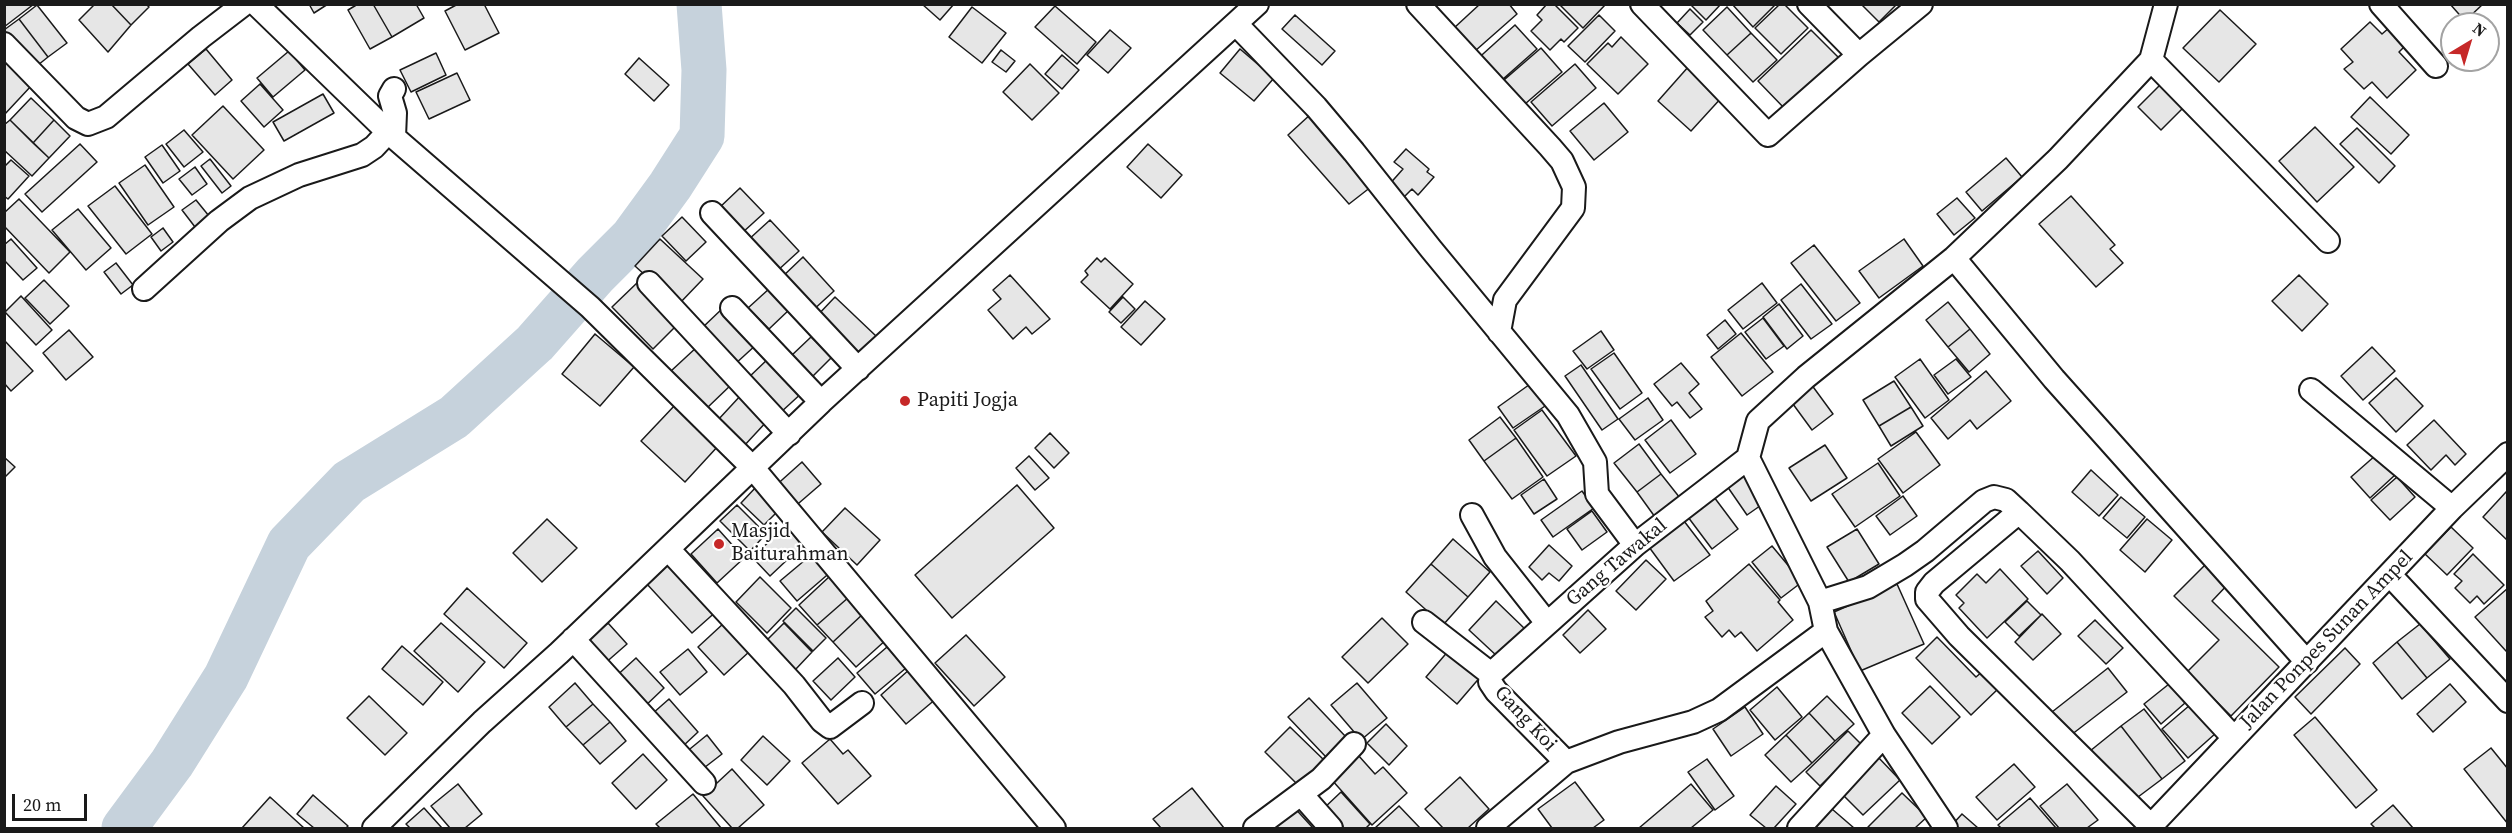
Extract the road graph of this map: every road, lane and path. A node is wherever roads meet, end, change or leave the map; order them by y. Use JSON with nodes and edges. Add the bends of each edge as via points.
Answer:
{"nodes":[{"id":1,"x":244,"y":4,"type":"edge"},
{"id":2,"x":256,"y":4,"type":"edge"},
{"id":3,"x":1257,"y":4,"type":"edge"},
{"id":4,"x":1418,"y":4,"type":"edge"},
{"id":5,"x":1642,"y":4,"type":"edge"},
{"id":6,"x":1809,"y":4,"type":"edge"},
{"id":7,"x":1921,"y":4,"type":"edge"},
{"id":8,"x":2166,"y":4,"type":"edge"},
{"id":9,"x":2381,"y":4,"type":"edge"},
{"id":10,"x":1236,"y":24,"type":"junction"},
{"id":11,"x":4,"y":44,"type":"edge"},
{"id":12,"x":1859,"y":55,"type":"junction"},
{"id":13,"x":2151,"y":60,"type":"junction"},
{"id":14,"x":2436,"y":66,"type":"dead end"},
{"id":15,"x":394,"y":89,"type":"dead end"},
{"id":16,"x":391,"y":134,"type":"junction"},
{"id":17,"x":712,"y":213,"type":"dead end"},
{"id":18,"x":2328,"y":241,"type":"dead end"},
{"id":19,"x":1954,"y":258,"type":"junction"},
{"id":20,"x":649,"y":283,"type":"dead end"},
{"id":21,"x":144,"y":289,"type":"dead end"},
{"id":22,"x":732,"y":308,"type":"dead end"},
{"id":23,"x":1499,"y":332,"type":"junction"},
{"id":24,"x":858,"y":369,"type":"junction"},
{"id":25,"x":2311,"y":390,"type":"dead end"},
{"id":26,"x":821,"y":402,"type":"junction"},
{"id":27,"x":789,"y":434,"type":"junction"},
{"id":28,"x":2508,"y":454,"type":"edge"},
{"id":29,"x":1748,"y":458,"type":"junction"},
{"id":30,"x":753,"y":468,"type":"junction"},
{"id":31,"x":2452,"y":508,"type":"junction"},
{"id":32,"x":2019,"y":512,"type":"junction"},
{"id":33,"x":1472,"y":515,"type":"dead end"},
{"id":34,"x":1635,"y":545,"type":"junction"},
{"id":35,"x":668,"y":549,"type":"junction"},
{"id":36,"x":2390,"y":575,"type":"junction"},
{"id":37,"x":1820,"y":602,"type":"junction"},
{"id":38,"x":1424,"y":622,"type":"dead end"},
{"id":39,"x":1547,"y":622,"type":"junction"},
{"id":40,"x":1826,"y":631,"type":"junction"},
{"id":41,"x":573,"y":639,"type":"junction"},
{"id":42,"x":2307,"y":662,"type":"junction"},
{"id":43,"x":1491,"y":674,"type":"junction"},
{"id":44,"x":2508,"y":701,"type":"edge"},
{"id":45,"x":862,"y":703,"type":"dead end"},
{"id":46,"x":1884,"y":735,"type":"junction"},
{"id":47,"x":2233,"y":737,"type":"junction"},
{"id":48,"x":1354,"y":744,"type":"dead end"},
{"id":49,"x":1566,"y":762,"type":"junction"},
{"id":50,"x":704,"y":783,"type":"dead end"},
{"id":51,"x":1301,"y":794,"type":"junction"},
{"id":52,"x":2150,"y":827,"type":"edge"},
{"id":53,"x":374,"y":828,"type":"edge"},
{"id":54,"x":1054,"y":828,"type":"edge"},
{"id":55,"x":1255,"y":828,"type":"edge"},
{"id":56,"x":1331,"y":828,"type":"edge"},
{"id":57,"x":1488,"y":828,"type":"edge"},
{"id":58,"x":1799,"y":828,"type":"edge"},
{"id":59,"x":1946,"y":828,"type":"edge"}],
"edges":[{"from":1,"to":11,"type":"street","via":[[106,117],[88,124],[75,118]]},
{"from":2,"to":16,"type":"street"},
{"from":3,"to":10,"type":"street"},
{"from":4,"to":23,"type":"street","via":[[1550,147],[1574,187],[1573,207],[1505,300]]},
{"from":5,"to":12,"type":"street","via":[[1768,135]]},
{"from":6,"to":12,"type":"street"},
{"from":7,"to":12,"type":"street"},
{"from":8,"to":13,"type":"street"},
{"from":9,"to":14,"type":"street"},
{"from":10,"to":23,"type":"street","via":[[1324,116]]},
{"from":10,"to":24,"type":"street"},
{"from":13,"to":18,"type":"street"},
{"from":13,"to":19,"type":"street","via":[[2058,159]]},
{"from":15,"to":16,"type":"street","via":[[390,96],[395,113]]},
{"from":16,"to":21,"type":"street","via":[[362,155],[299,175],[250,198]]},
{"from":16,"to":30,"type":"street","via":[[590,307]]},
{"from":17,"to":24,"type":"street"},
{"from":19,"to":29,"type":"street","via":[[1758,421]]},
{"from":19,"to":42,"type":"street","via":[[2054,380]]},
{"from":20,"to":27,"type":"street"},
{"from":22,"to":26,"type":"street"},
{"from":23,"to":34,"type":"street","via":[[1568,415],[1595,462],[1597,494]]},
{"from":24,"to":26,"type":"street"},
{"from":25,"to":31,"type":"street"},
{"from":26,"to":27,"type":"street"},
{"from":27,"to":30,"type":"street"},
{"from":28,"to":31,"type":"street","name":"Jalan Ponpes Sunan Ampel"},
{"from":29,"to":34,"type":"street","name":"Gang Tawakal"},
{"from":29,"to":37,"type":"street"},
{"from":30,"to":35,"type":"street"},
{"from":30,"to":54,"type":"street"},
{"from":31,"to":36,"type":"street","name":"Jalan Ponpes Sunan Ampel"},
{"from":32,"to":37,"type":"street","via":[[2006,500],[1994,497],[1984,501],[1905,565],[1868,586]]},
{"from":32,"to":47,"type":"street","via":[[2070,561]]},
{"from":32,"to":52,"type":"street","via":[[1934,583],[1927,599]]},
{"from":33,"to":39,"type":"street","via":[[1495,557]]},
{"from":34,"to":39,"type":"street","name":"Gang Tawakal"},
{"from":35,"to":41,"type":"street"},
{"from":35,"to":45,"type":"street","via":[[794,685],[822,722],[830,727]]},
{"from":36,"to":42,"type":"street","name":"Jalan Ponpes Sunan Ampel"},
{"from":36,"to":44,"type":"street"},
{"from":37,"to":40,"type":"street"},
{"from":38,"to":43,"type":"street"},
{"from":39,"to":43,"type":"street","name":"Gang Tawakal"},
{"from":40,"to":46,"type":"street"},
{"from":40,"to":49,"type":"street","via":[[1719,710]]},
{"from":41,"to":50,"type":"street"},
{"from":41,"to":53,"type":"street"},
{"from":42,"to":47,"type":"street","name":"Jalan Ponpes Sunan Ampel"},
{"from":43,"to":49,"type":"street","name":"Gang Koi","via":[[1490,682],[1496,691]]},
{"from":46,"to":58,"type":"street"},
{"from":46,"to":59,"type":"street"},
{"from":47,"to":52,"type":"street","name":"Jalan Ponpes Sunan Ampel"},
{"from":48,"to":51,"type":"street"},
{"from":49,"to":57,"type":"street"},
{"from":51,"to":55,"type":"street"},
{"from":51,"to":56,"type":"street"}]}
